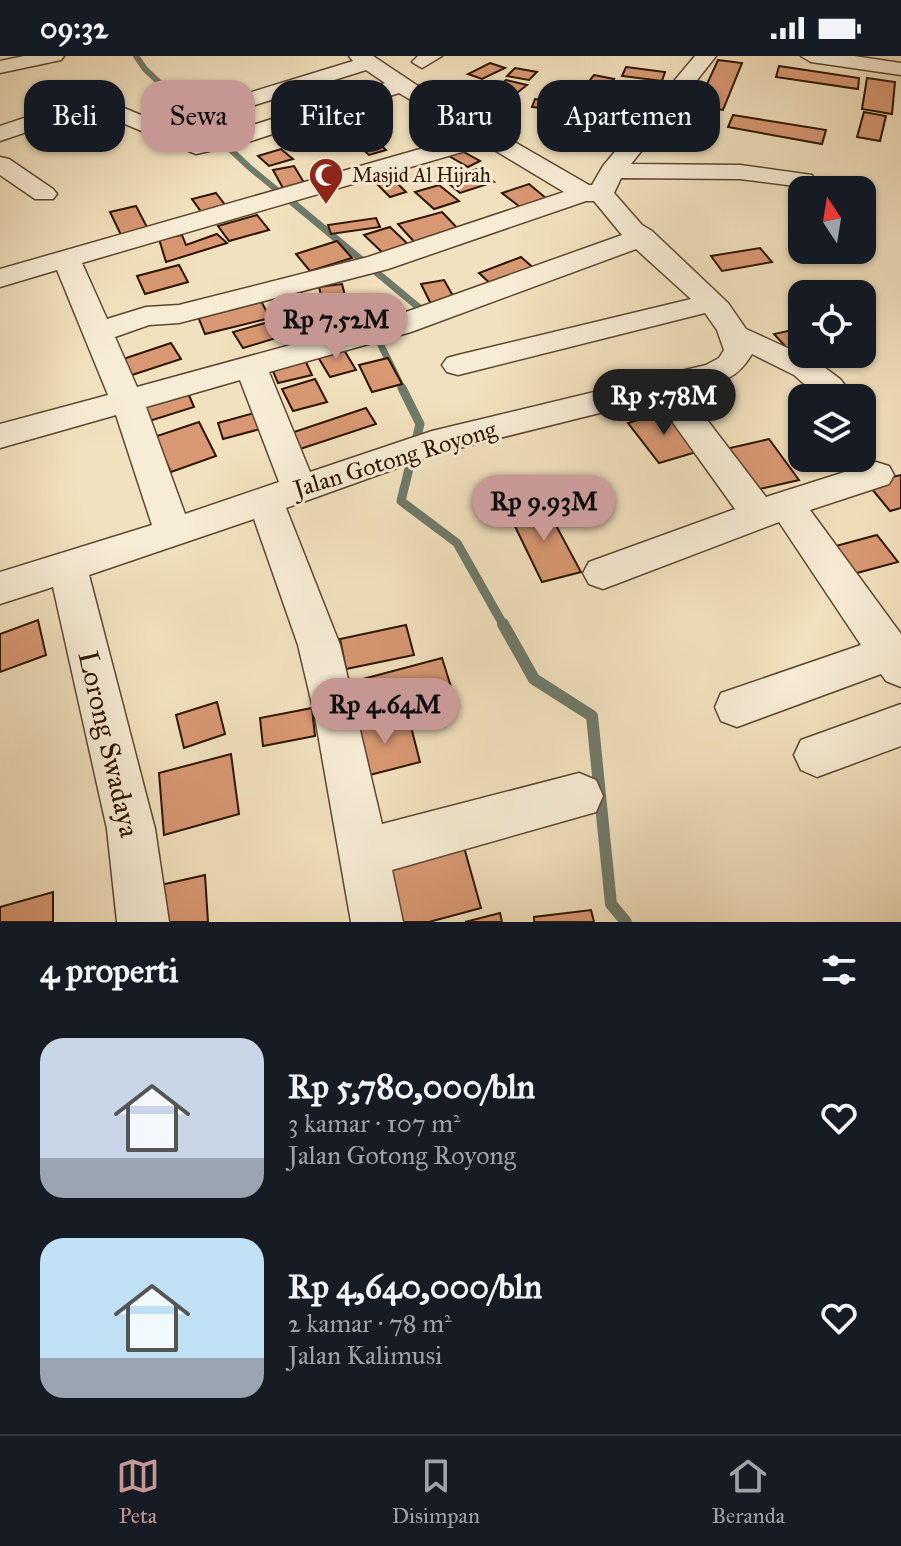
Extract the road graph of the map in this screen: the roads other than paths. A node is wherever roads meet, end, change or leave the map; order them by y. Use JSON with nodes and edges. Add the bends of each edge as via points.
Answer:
{"nodes":[{"id":1,"x":54,"y":56,"type":"edge"},
{"id":2,"x":706,"y":56,"type":"edge"},
{"id":3,"x":811,"y":56,"type":"edge"},
{"id":4,"x":835,"y":58,"type":"edge"},
{"id":5,"x":364,"y":59,"type":"edge"},
{"id":6,"x":0,"y":67,"type":"edge"},
{"id":7,"x":901,"y":69,"type":"edge"},
{"id":8,"x":402,"y":85,"type":"junction"},
{"id":9,"x":409,"y":89,"type":"edge"},
{"id":10,"x":255,"y":97,"type":"edge"},
{"id":11,"x":0,"y":134,"type":"edge"},
{"id":12,"x":521,"y":151,"type":"edge"},
{"id":13,"x":439,"y":152,"type":"edge"},
{"id":14,"x":0,"y":164,"type":"edge"},
{"id":15,"x":788,"y":178,"type":"edge"},
{"id":16,"x":599,"y":186,"type":"junction"},
{"id":17,"x":44,"y":194,"type":"dead end"},
{"id":18,"x":643,"y":237,"type":"junction"},
{"id":19,"x":67,"y":261,"type":"junction"},
{"id":20,"x":0,"y":278,"type":"edge"},
{"id":21,"x":711,"y":303,"type":"junction"},
{"id":22,"x":98,"y":332,"type":"junction"},
{"id":23,"x":737,"y":336,"type":"junction"},
{"id":24,"x":250,"y":365,"type":"junction"},
{"id":25,"x":458,"y":365,"type":"dead end"},
{"id":26,"x":827,"y":384,"type":"edge"},
{"id":27,"x":664,"y":386,"type":"junction"},
{"id":28,"x":127,"y":400,"type":"junction"},
{"id":29,"x":0,"y":436,"type":"edge"},
{"id":30,"x":876,"y":475,"type":"dead end"},
{"id":31,"x":282,"y":495,"type":"junction"},
{"id":32,"x":773,"y":509,"type":"junction"},
{"id":33,"x":173,"y":533,"type":"junction"},
{"id":34,"x":68,"y":567,"type":"junction"},
{"id":35,"x":603,"y":573,"type":"dead end"},
{"id":36,"x":0,"y":588,"type":"edge"},
{"id":37,"x":896,"y":660,"type":"edge"},
{"id":38,"x":737,"y":707,"type":"dead end"},
{"id":39,"x":901,"y":725,"type":"edge"},
{"id":40,"x":817,"y":755,"type":"dead end"},
{"id":41,"x":579,"y":796,"type":"dead end"},
{"id":42,"x":365,"y":853,"type":"junction"},
{"id":43,"x":143,"y":922,"type":"edge"},
{"id":44,"x":377,"y":922,"type":"edge"}],
"edges":[{"from":1,"to":6,"type":"street"},
{"from":2,"to":16,"type":"street"},
{"from":3,"to":4,"type":"street"},
{"from":4,"to":7,"type":"street"},
{"from":5,"to":8,"type":"street"},
{"from":5,"to":10,"type":"street"},
{"from":8,"to":9,"type":"street"},
{"from":8,"to":11,"type":"street","via":[[196,147],[93,102]]},
{"from":12,"to":16,"type":"street"},
{"from":13,"to":19,"type":"street"},
{"from":14,"to":17,"type":"street"},
{"from":15,"to":16,"type":"street","via":[[740,172]]},
{"from":16,"to":18,"type":"street","via":[[616,214]]},
{"from":16,"to":22,"type":"street","via":[[369,265],[179,314],[146,316]]},
{"from":18,"to":21,"type":"street"},
{"from":18,"to":24,"type":"street","via":[[400,325]]},
{"from":19,"to":20,"type":"street"},
{"from":19,"to":22,"type":"street"},
{"from":21,"to":23,"type":"street"},
{"from":21,"to":25,"type":"street"},
{"from":22,"to":28,"type":"street"},
{"from":23,"to":26,"type":"street","via":[[800,363]]},
{"from":23,"to":27,"type":"street","name":"Jalan Gotong Royong","via":[[739,350],[730,365]]},
{"from":24,"to":28,"type":"street"},
{"from":24,"to":31,"type":"street"},
{"from":27,"to":31,"type":"street","name":"Jalan Gotong Royong","via":[[418,448]]},
{"from":27,"to":32,"type":"street"},
{"from":28,"to":29,"type":"street"},
{"from":28,"to":33,"type":"street"},
{"from":30,"to":32,"type":"street"},
{"from":31,"to":33,"type":"street","name":"Jalan Gotong Royong"},
{"from":31,"to":42,"type":"street","via":[[291,563],[319,645]]},
{"from":32,"to":35,"type":"street"},
{"from":32,"to":37,"type":"street"},
{"from":33,"to":34,"type":"street","name":"Jalan Gotong Royong"},
{"from":34,"to":36,"type":"street","name":"Jalan Gotong Royong"},
{"from":34,"to":43,"type":"street","name":"Lorong Swadaya","via":[[131,829]]},
{"from":37,"to":38,"type":"street"},
{"from":39,"to":40,"type":"street"},
{"from":41,"to":42,"type":"street"},
{"from":42,"to":44,"type":"street"}]}
